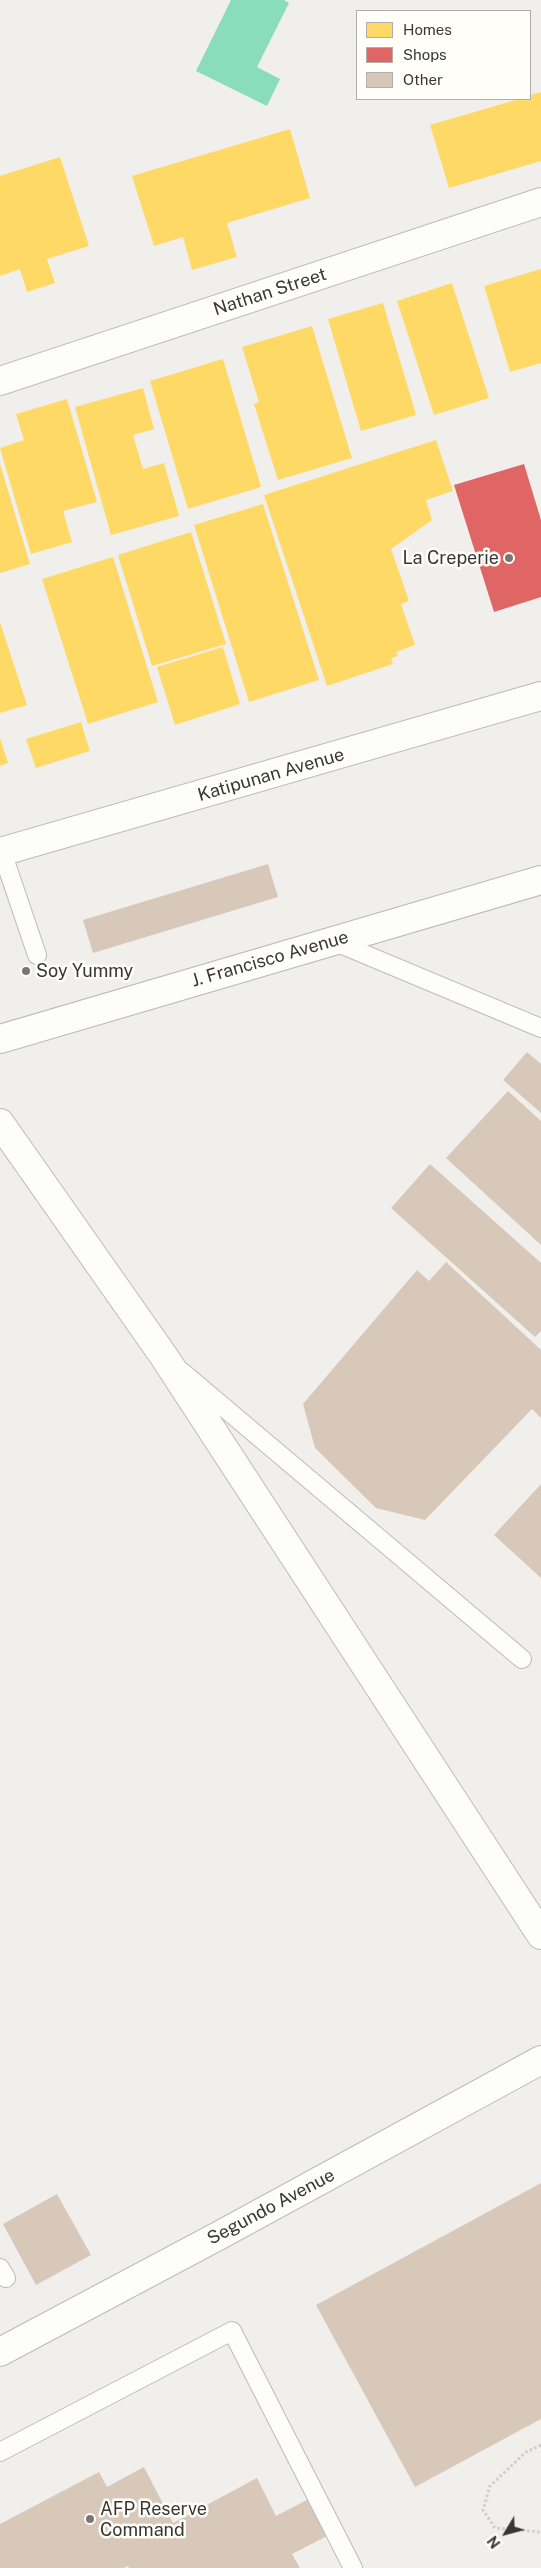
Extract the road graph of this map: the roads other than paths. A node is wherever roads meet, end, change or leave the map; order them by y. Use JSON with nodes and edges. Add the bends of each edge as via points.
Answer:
{"nodes":[{"id":1,"x":541,"y":202,"type":"edge"},
{"id":2,"x":0,"y":381,"type":"edge"},
{"id":3,"x":541,"y":696,"type":"edge"},
{"id":4,"x":1,"y":852,"type":"edge"},
{"id":5,"x":541,"y":880,"type":"edge"},
{"id":6,"x":333,"y":941,"type":"junction"},
{"id":7,"x":37,"y":955,"type":"dead end"},
{"id":8,"x":541,"y":1028,"type":"edge"},
{"id":9,"x":0,"y":1039,"type":"edge"},
{"id":10,"x":0,"y":1123,"type":"edge"},
{"id":11,"x":165,"y":1358,"type":"junction"},
{"id":12,"x":522,"y":1659,"type":"dead end"},
{"id":13,"x":541,"y":1935,"type":"edge"},
{"id":14,"x":541,"y":2060,"type":"edge"},
{"id":15,"x":0,"y":2352,"type":"edge"},
{"id":16,"x":0,"y":2452,"type":"edge"},
{"id":17,"x":353,"y":2568,"type":"edge"}],
"edges":[{"from":1,"to":2,"type":"street","name":"Nathan Street"},
{"from":3,"to":4,"type":"street","name":"Katipunan Avenue"},
{"from":4,"to":7,"type":"lane"},
{"from":5,"to":6,"type":"street","name":"J. Francisco Avenue"},
{"from":6,"to":8,"type":"lane"},
{"from":6,"to":9,"type":"street","name":"J. Francisco Avenue"},
{"from":10,"to":11,"type":"street"},
{"from":11,"to":12,"type":"lane"},
{"from":11,"to":13,"type":"street"},
{"from":14,"to":15,"type":"street","name":"Segundo Avenue"},
{"from":16,"to":17,"type":"lane","via":[[232,2331]]}]}
